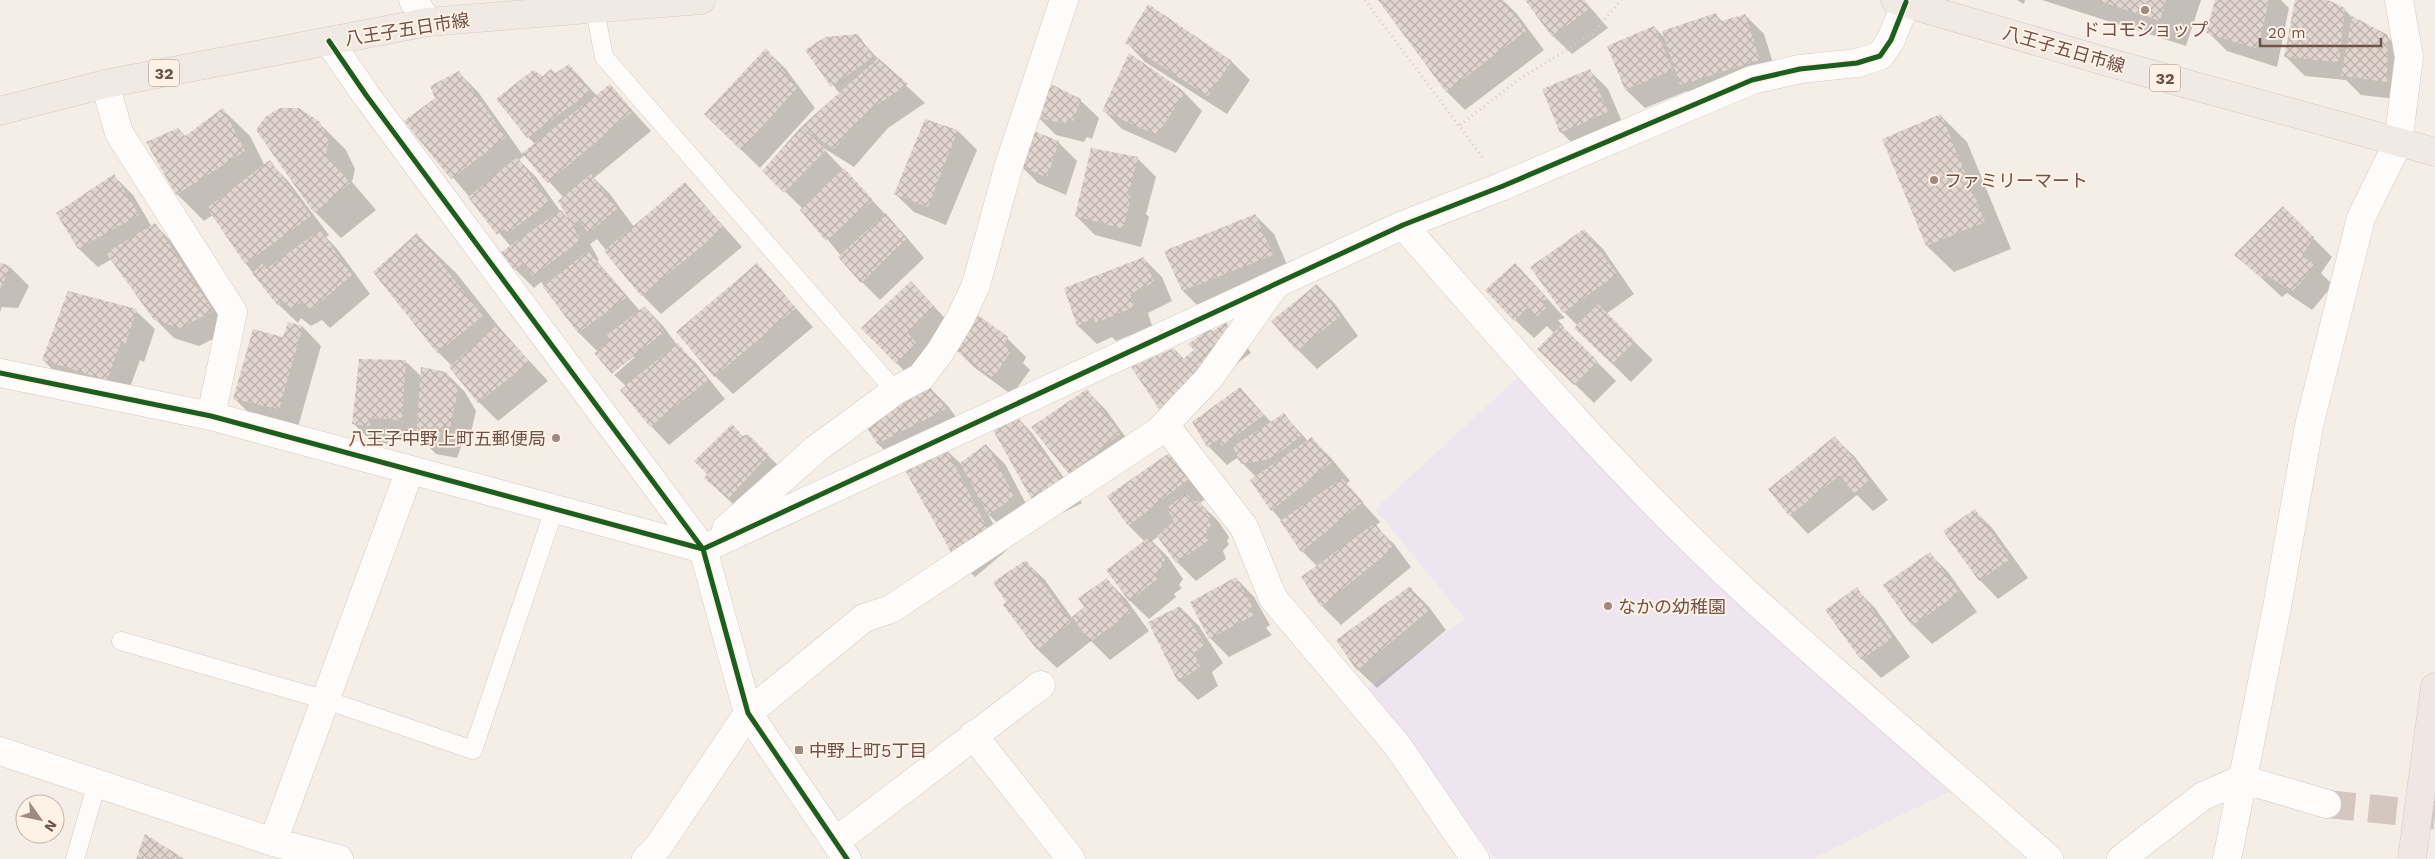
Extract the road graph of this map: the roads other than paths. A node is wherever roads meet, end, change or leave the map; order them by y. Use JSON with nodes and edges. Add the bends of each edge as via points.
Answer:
{"nodes":[{"id":1,"x":413,"y":0,"type":"edge"},
{"id":2,"x":701,"y":0,"type":"edge"},
{"id":3,"x":1064,"y":0,"type":"edge"},
{"id":4,"x":2399,"y":0,"type":"edge"},
{"id":5,"x":1901,"y":1,"type":"edge"},
{"id":6,"x":548,"y":6,"type":"edge"},
{"id":7,"x":595,"y":10,"type":"junction"},
{"id":8,"x":428,"y":22,"type":"junction"},
{"id":9,"x":330,"y":41,"type":"junction"},
{"id":10,"x":105,"y":84,"type":"junction"},
{"id":11,"x":0,"y":110,"type":"edge"},
{"id":12,"x":2398,"y":143,"type":"junction"},
{"id":13,"x":2435,"y":152,"type":"edge"},
{"id":14,"x":1403,"y":225,"type":"junction"},
{"id":15,"x":1277,"y":282,"type":"junction"},
{"id":16,"x":0,"y":373,"type":"edge"},
{"id":17,"x":894,"y":390,"type":"junction"},
{"id":18,"x":211,"y":416,"type":"junction"},
{"id":19,"x":1165,"y":424,"type":"junction"},
{"id":20,"x":410,"y":470,"type":"junction"},
{"id":21,"x":554,"y":510,"type":"junction"},
{"id":22,"x":703,"y":549,"type":"junction"},
{"id":23,"x":121,"y":641,"type":"dead end"},
{"id":24,"x":1041,"y":685,"type":"dead end"},
{"id":25,"x":2435,"y":687,"type":"edge"},
{"id":26,"x":326,"y":700,"type":"junction"},
{"id":27,"x":748,"y":713,"type":"junction"},
{"id":28,"x":973,"y":735,"type":"junction"},
{"id":29,"x":0,"y":751,"type":"edge"},
{"id":30,"x":2242,"y":780,"type":"junction"},
{"id":31,"x":97,"y":784,"type":"junction"},
{"id":32,"x":2327,"y":804,"type":"tunnel mouth"},
{"id":33,"x":273,"y":842,"type":"junction"},
{"id":34,"x":841,"y":850,"type":"edge"},
{"id":35,"x":75,"y":859,"type":"edge"},
{"id":36,"x":339,"y":859,"type":"edge"},
{"id":37,"x":646,"y":859,"type":"edge"},
{"id":38,"x":1071,"y":859,"type":"edge"},
{"id":39,"x":1475,"y":859,"type":"edge"},
{"id":40,"x":2049,"y":859,"type":"edge"},
{"id":41,"x":2121,"y":859,"type":"edge"},
{"id":42,"x":2227,"y":859,"type":"edge"},
{"id":43,"x":2412,"y":859,"type":"edge"}],
"edges":[{"from":1,"to":8,"type":"street"},
{"from":2,"to":7,"type":"main road","name":"八王子五日市線","number":"32"},
{"from":3,"to":17,"type":"street","via":[[1009,165],[976,286],[960,319],[921,378]]},
{"from":4,"to":12,"type":"street","via":[[2409,57]]},
{"from":5,"to":12,"type":"main road","name":"八王子五日市線","number":"32"},
{"from":5,"to":14,"type":"street","via":[[1891,40],[1880,56],[1857,63],[1800,69],[1752,80]]},
{"from":6,"to":7,"type":"main road","name":"八王子五日市線","number":"32"},
{"from":6,"to":8,"type":"main road","name":"八王子五日市線","number":"32"},
{"from":7,"to":17,"type":"lane","via":[[604,57]]},
{"from":8,"to":9,"type":"main road","name":"八王子五日市線","number":"32"},
{"from":9,"to":10,"type":"main road","name":"八王子五日市線","number":"32"},
{"from":9,"to":22,"type":"street","via":[[372,103]]},
{"from":10,"to":11,"type":"main road","name":"八王子五日市線","number":"32"},
{"from":10,"to":18,"type":"street","via":[[119,134],[233,312]]},
{"from":12,"to":13,"type":"main road","name":"八王子五日市線","number":"32"},
{"from":12,"to":30,"type":"street","via":[[2361,218],[2309,426]]},
{"from":14,"to":15,"type":"street"},
{"from":14,"to":40,"type":"street","via":[[1528,368],[1747,593]]},
{"from":15,"to":19,"type":"street","via":[[1209,378]]},
{"from":15,"to":22,"type":"street"},
{"from":16,"to":18,"type":"street"},
{"from":17,"to":22,"type":"street","via":[[816,449]]},
{"from":18,"to":20,"type":"street"},
{"from":19,"to":27,"type":"street","via":[[1158,432],[890,609],[864,618]]},
{"from":19,"to":39,"type":"street","via":[[1244,528],[1273,598],[1397,745]]},
{"from":20,"to":21,"type":"street"},
{"from":20,"to":26,"type":"street"},
{"from":21,"to":22,"type":"street"},
{"from":21,"to":26,"type":"lane","via":[[473,750]]},
{"from":22,"to":27,"type":"street"},
{"from":23,"to":26,"type":"lane"},
{"from":24,"to":28,"type":"street"},
{"from":25,"to":43,"type":"highway"},
{"from":26,"to":33,"type":"street"},
{"from":27,"to":34,"type":"street"},
{"from":27,"to":37,"type":"street","via":[[658,847]]},
{"from":28,"to":34,"type":"street"},
{"from":28,"to":38,"type":"street"},
{"from":29,"to":31,"type":"street"},
{"from":30,"to":32,"type":"street"},
{"from":30,"to":41,"type":"street","via":[[2203,796]]},
{"from":30,"to":42,"type":"street"},
{"from":31,"to":33,"type":"street"},
{"from":31,"to":35,"type":"lane"},
{"from":33,"to":36,"type":"street"}]}
